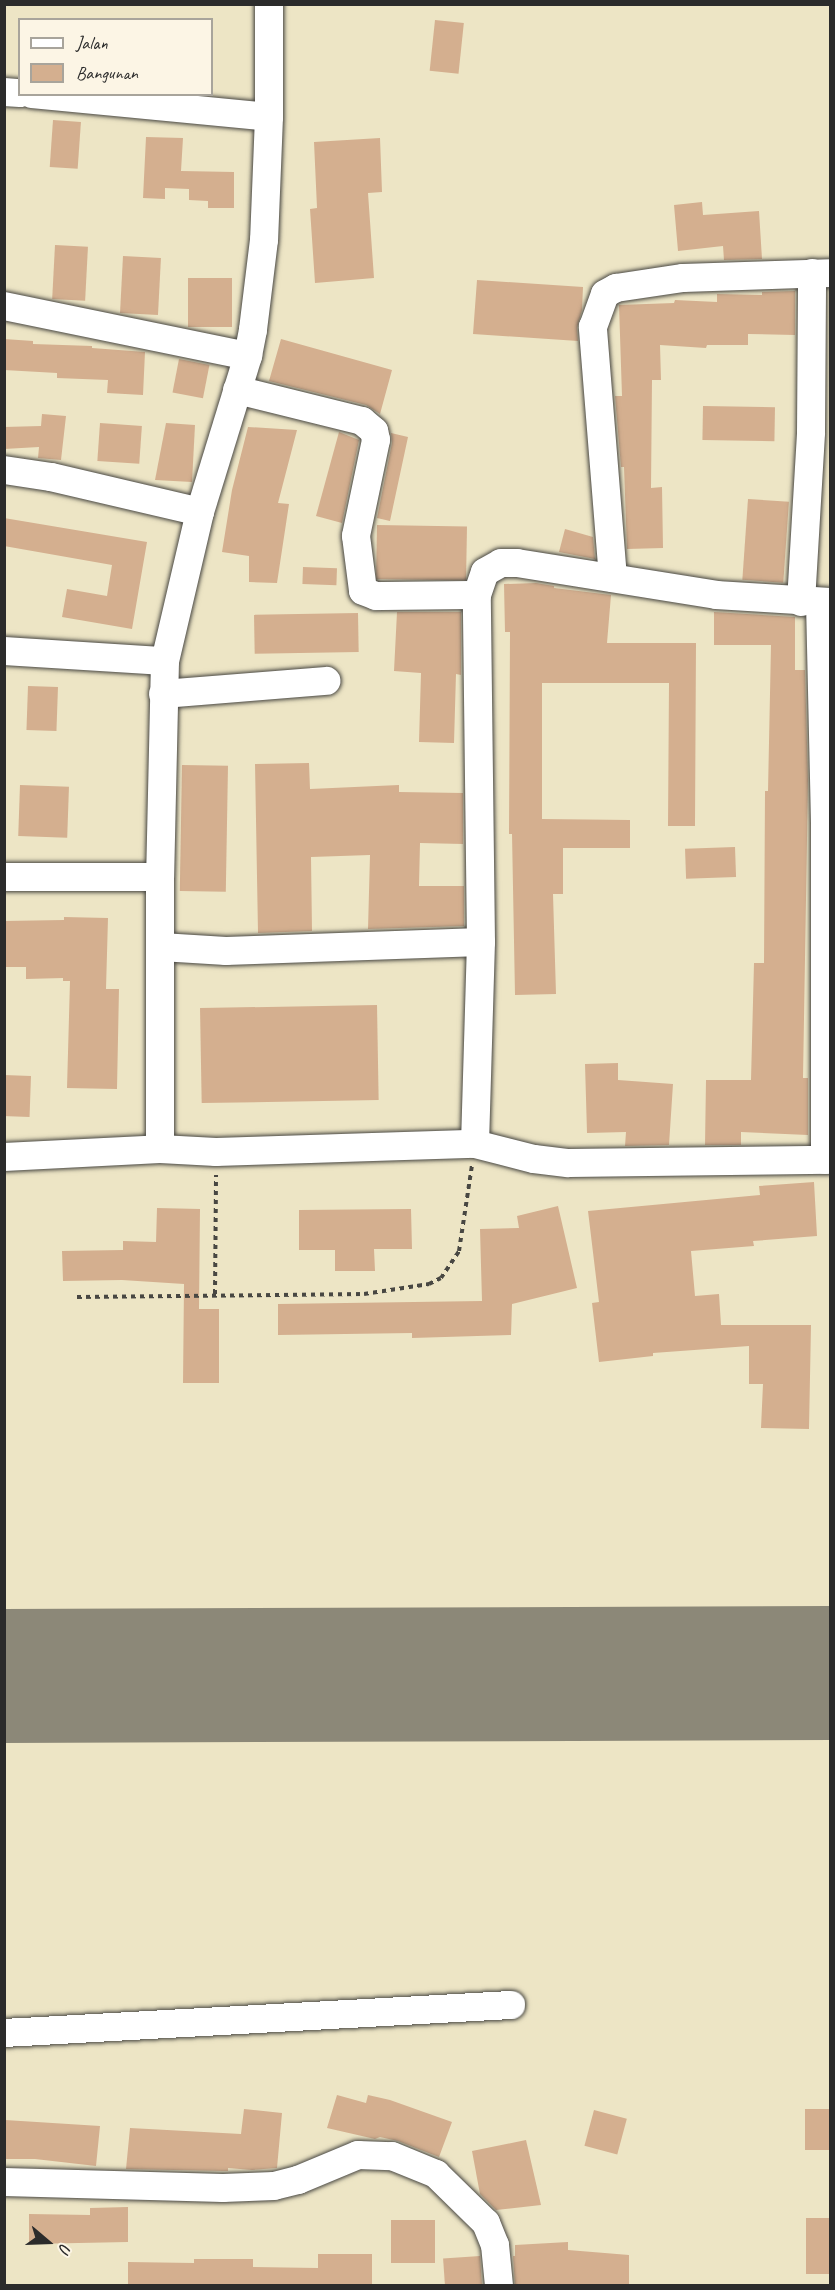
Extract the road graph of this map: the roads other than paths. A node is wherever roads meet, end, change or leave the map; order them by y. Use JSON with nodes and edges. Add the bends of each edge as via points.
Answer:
{"nodes":[{"id":1,"x":269,"y":10,"type":"edge"},
{"id":2,"x":53,"y":96,"type":"edge"},
{"id":3,"x":269,"y":117,"type":"junction"},
{"id":4,"x":821,"y":273,"type":"edge"},
{"id":5,"x":4,"y":306,"type":"edge"},
{"id":6,"x":248,"y":356,"type":"junction"},
{"id":7,"x":237,"y":390,"type":"junction"},
{"id":8,"x":4,"y":470,"type":"edge"},
{"id":9,"x":200,"y":512,"type":"junction"},
{"id":10,"x":613,"y":578,"type":"junction"},
{"id":11,"x":477,"y":595,"type":"junction"},
{"id":12,"x":817,"y":602,"type":"edge"},
{"id":13,"x":4,"y":651,"type":"edge"},
{"id":14,"x":165,"y":661,"type":"junction"},
{"id":15,"x":326,"y":681,"type":"dead end"},
{"id":16,"x":163,"y":694,"type":"junction"},
{"id":17,"x":4,"y":876,"type":"edge"},
{"id":18,"x":160,"y":877,"type":"junction"},
{"id":19,"x":481,"y":942,"type":"junction"},
{"id":20,"x":161,"y":947,"type":"junction"},
{"id":21,"x":475,"y":1144,"type":"junction"},
{"id":22,"x":160,"y":1149,"type":"junction"},
{"id":23,"x":4,"y":1157,"type":"edge"},
{"id":24,"x":828,"y":1160,"type":"edge"},
{"id":25,"x":511,"y":2005,"type":"dead end"},
{"id":26,"x":4,"y":2033,"type":"edge"},
{"id":27,"x":4,"y":2182,"type":"edge"},
{"id":28,"x":499,"y":2286,"type":"edge"}],
"edges":[{"from":1,"to":3,"type":"street"},
{"from":2,"to":3,"type":"street"},
{"from":3,"to":6,"type":"street","via":[[264,240]]},
{"from":4,"to":10,"type":"street","via":[[683,278],[616,288],[605,294],[593,327]]},
{"from":4,"to":12,"type":"street","via":[[811,432]]},
{"from":5,"to":6,"type":"street"},
{"from":6,"to":7,"type":"street"},
{"from":7,"to":9,"type":"street"},
{"from":7,"to":11,"type":"street","via":[[362,421],[374,431],[376,440],[356,536],[363,591],[376,596]]},
{"from":8,"to":9,"type":"street","via":[[51,477]]},
{"from":9,"to":14,"type":"street"},
{"from":10,"to":11,"type":"street","via":[[501,563],[485,572]]},
{"from":10,"to":12,"type":"street","via":[[716,595]]},
{"from":11,"to":19,"type":"street"},
{"from":12,"to":24,"type":"street","via":[[825,824]]},
{"from":13,"to":14,"type":"street"},
{"from":14,"to":16,"type":"street"},
{"from":15,"to":16,"type":"street"},
{"from":16,"to":18,"type":"street"},
{"from":17,"to":18,"type":"street"},
{"from":18,"to":20,"type":"street"},
{"from":19,"to":20,"type":"street","via":[[226,951]]},
{"from":19,"to":21,"type":"street"},
{"from":20,"to":22,"type":"street"},
{"from":21,"to":22,"type":"street","via":[[216,1152]]},
{"from":21,"to":24,"type":"street","via":[[534,1159],[569,1163]]},
{"from":22,"to":23,"type":"street"},
{"from":25,"to":26,"type":"street"},
{"from":27,"to":28,"type":"street","via":[[274,2186],[358,2156],[392,2156],[436,2174],[486,2223],[495,2245]]}]}
